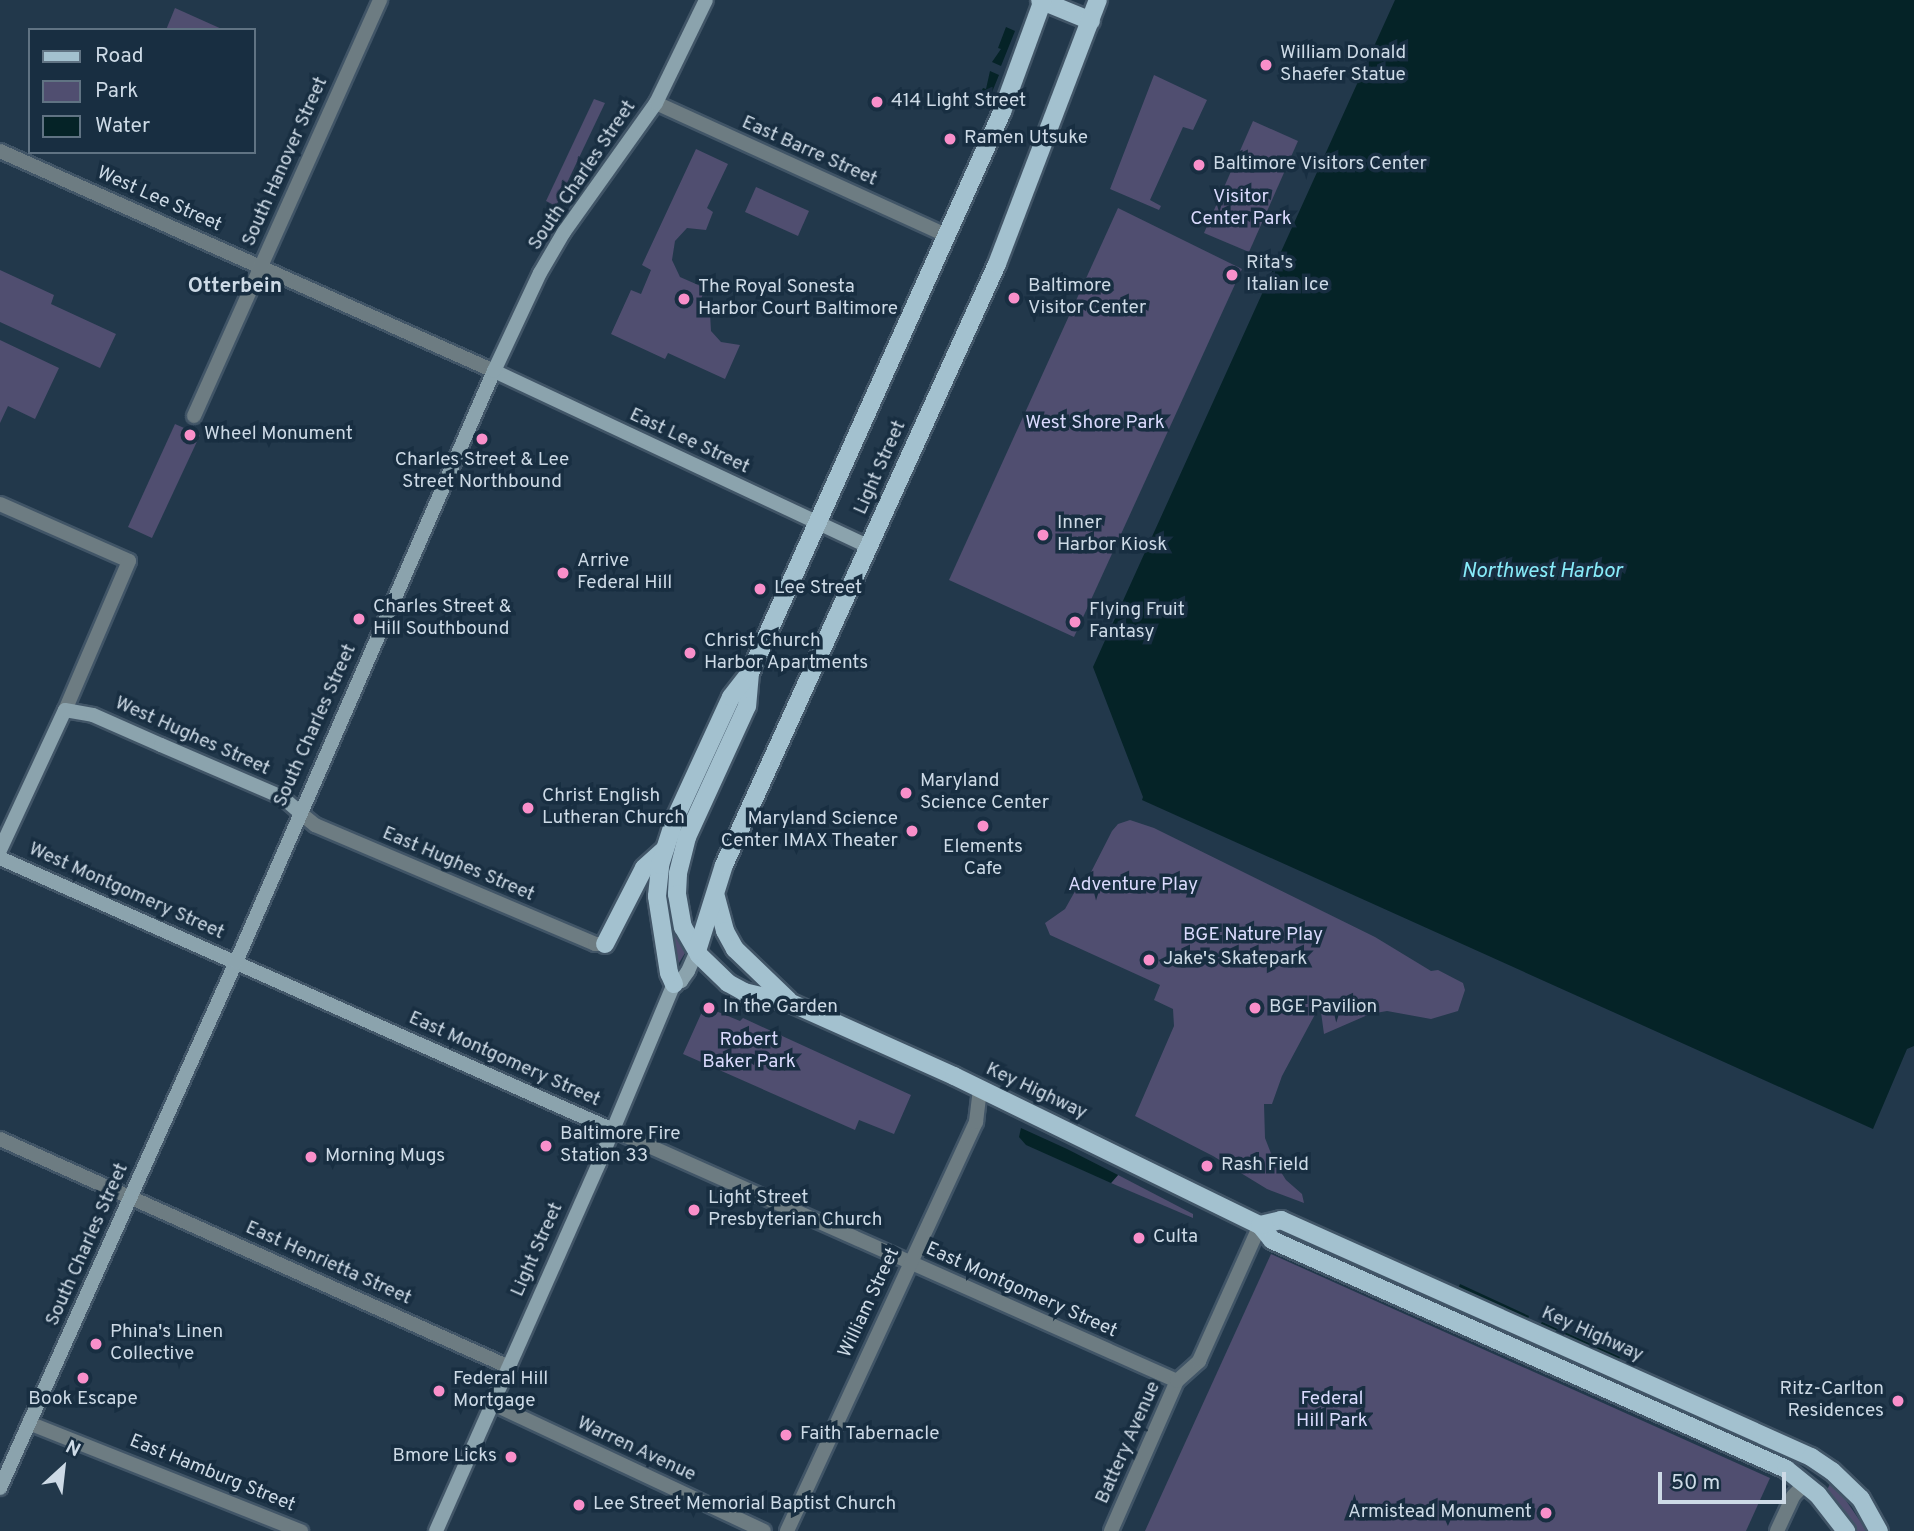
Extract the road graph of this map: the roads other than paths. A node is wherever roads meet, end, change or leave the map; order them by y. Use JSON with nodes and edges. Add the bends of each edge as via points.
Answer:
{"nodes":[{"id":1,"x":380,"y":0,"type":"edge"},
{"id":2,"x":706,"y":0,"type":"edge"},
{"id":3,"x":1042,"y":0,"type":"edge"},
{"id":4,"x":1098,"y":0,"type":"edge"},
{"id":5,"x":1091,"y":21,"type":"junction"},
{"id":6,"x":656,"y":103,"type":"junction"},
{"id":7,"x":0,"y":151,"type":"edge"},
{"id":8,"x":946,"y":235,"type":"junction"},
{"id":9,"x":261,"y":266,"type":"junction"},
{"id":10,"x":494,"y":371,"type":"junction"},
{"id":11,"x":194,"y":416,"type":"dead end"},
{"id":12,"x":0,"y":504,"type":"edge"},
{"id":13,"x":816,"y":523,"type":"junction"},
{"id":14,"x":869,"y":547,"type":"junction"},
{"id":15,"x":750,"y":673,"type":"junction"},
{"id":16,"x":65,"y":710,"type":"junction"},
{"id":17,"x":299,"y":811,"type":"junction"},
{"id":18,"x":665,"y":849,"type":"junction"},
{"id":19,"x":0,"y":850,"type":"edge"},
{"id":20,"x":0,"y":858,"type":"edge"},
{"id":21,"x":716,"y":897,"type":"junction"},
{"id":22,"x":605,"y":944,"type":"joint"},
{"id":23,"x":697,"y":951,"type":"junction"},
{"id":24,"x":236,"y":962,"type":"junction"},
{"id":25,"x":674,"y":984,"type":"junction"},
{"id":26,"x":791,"y":1003,"type":"junction"},
{"id":27,"x":980,"y":1089,"type":"junction"},
{"id":28,"x":613,"y":1130,"type":"junction"},
{"id":29,"x":0,"y":1139,"type":"edge"},
{"id":30,"x":130,"y":1197,"type":"junction"},
{"id":31,"x":1260,"y":1225,"type":"junction"},
{"id":32,"x":910,"y":1262,"type":"junction"},
{"id":33,"x":509,"y":1367,"type":"junction"},
{"id":34,"x":1177,"y":1381,"type":"junction"},
{"id":35,"x":493,"y":1404,"type":"junction"},
{"id":36,"x":29,"y":1423,"type":"junction"},
{"id":37,"x":4,"y":1469,"type":"edge"},
{"id":38,"x":1805,"y":1484,"type":"junction"},
{"id":39,"x":0,"y":1488,"type":"edge"},
{"id":40,"x":302,"y":1531,"type":"edge"},
{"id":41,"x":436,"y":1531,"type":"edge"},
{"id":42,"x":764,"y":1531,"type":"edge"},
{"id":43,"x":787,"y":1531,"type":"edge"},
{"id":44,"x":1111,"y":1531,"type":"edge"},
{"id":45,"x":1777,"y":1531,"type":"edge"},
{"id":46,"x":1846,"y":1531,"type":"edge"},
{"id":47,"x":1879,"y":1531,"type":"edge"}],
"edges":[{"from":1,"to":9,"type":"street","name":"South Hanover Street"},
{"from":2,"to":6,"type":"main road","name":"South Charles Street"},
{"from":3,"to":5,"type":"main road"},
{"from":3,"to":8,"type":"main road","name":"Light Street","via":[[1002,112]]},
{"from":4,"to":5,"type":"main road","name":"Light Street"},
{"from":5,"to":14,"type":"main road","name":"Light Street","via":[[997,264]]},
{"from":6,"to":8,"type":"street","name":"East Barre Street"},
{"from":6,"to":10,"type":"main road","name":"South Charles Street","via":[[564,232]]},
{"from":7,"to":9,"type":"street","name":"West Lee Street"},
{"from":8,"to":13,"type":"main road","name":"Light Street"},
{"from":9,"to":10,"type":"street","name":"West Lee Street"},
{"from":9,"to":11,"type":"street","name":"South Hanover Street"},
{"from":10,"to":13,"type":"main road","name":"East Lee Street"},
{"from":10,"to":17,"type":"main road","name":"South Charles Street"},
{"from":12,"to":16,"type":"street","via":[[129,561]]},
{"from":13,"to":14,"type":"main road","name":"East Lee Street"},
{"from":13,"to":15,"type":"main road","name":"Light Street"},
{"from":14,"to":21,"type":"main road","name":"Light Street","via":[[724,865]]},
{"from":15,"to":18,"type":"main road","name":"Light Street","via":[[731,697]]},
{"from":15,"to":23,"type":"main road","name":"Light Street","via":[[747,706],[682,853],[677,894],[680,917]]},
{"from":16,"to":17,"type":"main road","name":"West Hughes Street","via":[[93,715],[282,797]]},
{"from":16,"to":19,"type":"main road"},
{"from":17,"to":22,"type":"street","name":"East Hughes Street","via":[[315,825],[594,944]]},
{"from":17,"to":24,"type":"main road","name":"South Charles Street"},
{"from":18,"to":22,"type":"main road","via":[[644,868]]},
{"from":18,"to":25,"type":"main road","name":"Light Street","via":[[657,896]]},
{"from":20,"to":24,"type":"main road","name":"West Montgomery Street"},
{"from":21,"to":23,"type":"main road","name":"Light Street"},
{"from":21,"to":26,"type":"main road","name":"Key Highway","via":[[725,931],[736,949]]},
{"from":23,"to":25,"type":"main road","name":"Light Street","via":[[688,971]]},
{"from":23,"to":26,"type":"main road","name":"Key Highway","via":[[728,983],[744,992]]},
{"from":24,"to":28,"type":"main road","name":"East Montgomery Street"},
{"from":24,"to":30,"type":"main road","name":"South Charles Street"},
{"from":25,"to":28,"type":"main road","name":"Light Street"},
{"from":26,"to":27,"type":"main road","name":"Key Highway"},
{"from":27,"to":31,"type":"main road","name":"Key Highway"},
{"from":27,"to":32,"type":"street","name":"William Street","via":[[976,1122]]},
{"from":28,"to":32,"type":"street","name":"East Montgomery Street"},
{"from":28,"to":33,"type":"main road","name":"Light Street"},
{"from":29,"to":30,"type":"street","name":"East Henrietta Street"},
{"from":30,"to":33,"type":"street","name":"East Henrietta Street"},
{"from":30,"to":36,"type":"main road","name":"South Charles Street"},
{"from":31,"to":34,"type":"street","name":"Battery Avenue","via":[[1199,1361]]},
{"from":31,"to":38,"type":"main road","name":"Key Highway","via":[[1272,1240],[1721,1439],[1786,1469]]},
{"from":31,"to":47,"type":"main road","name":"Key Highway","via":[[1282,1220],[1811,1457],[1861,1499]]},
{"from":32,"to":34,"type":"street","name":"East Montgomery Street"},
{"from":32,"to":43,"type":"street","name":"William Street"},
{"from":33,"to":35,"type":"main road","name":"Light Street"},
{"from":34,"to":44,"type":"street","name":"Battery Avenue"},
{"from":35,"to":41,"type":"main road","name":"Light Street"},
{"from":35,"to":42,"type":"street","name":"Warren Avenue"},
{"from":36,"to":37,"type":"main road","name":"South Charles Street"},
{"from":36,"to":40,"type":"street","name":"East Hamburg Street"},
{"from":37,"to":39,"type":"main road","name":"South Charles Street"},
{"from":38,"to":45,"type":"street","via":[[1793,1496]]},
{"from":38,"to":46,"type":"main road","name":"Key Highway"}]}
